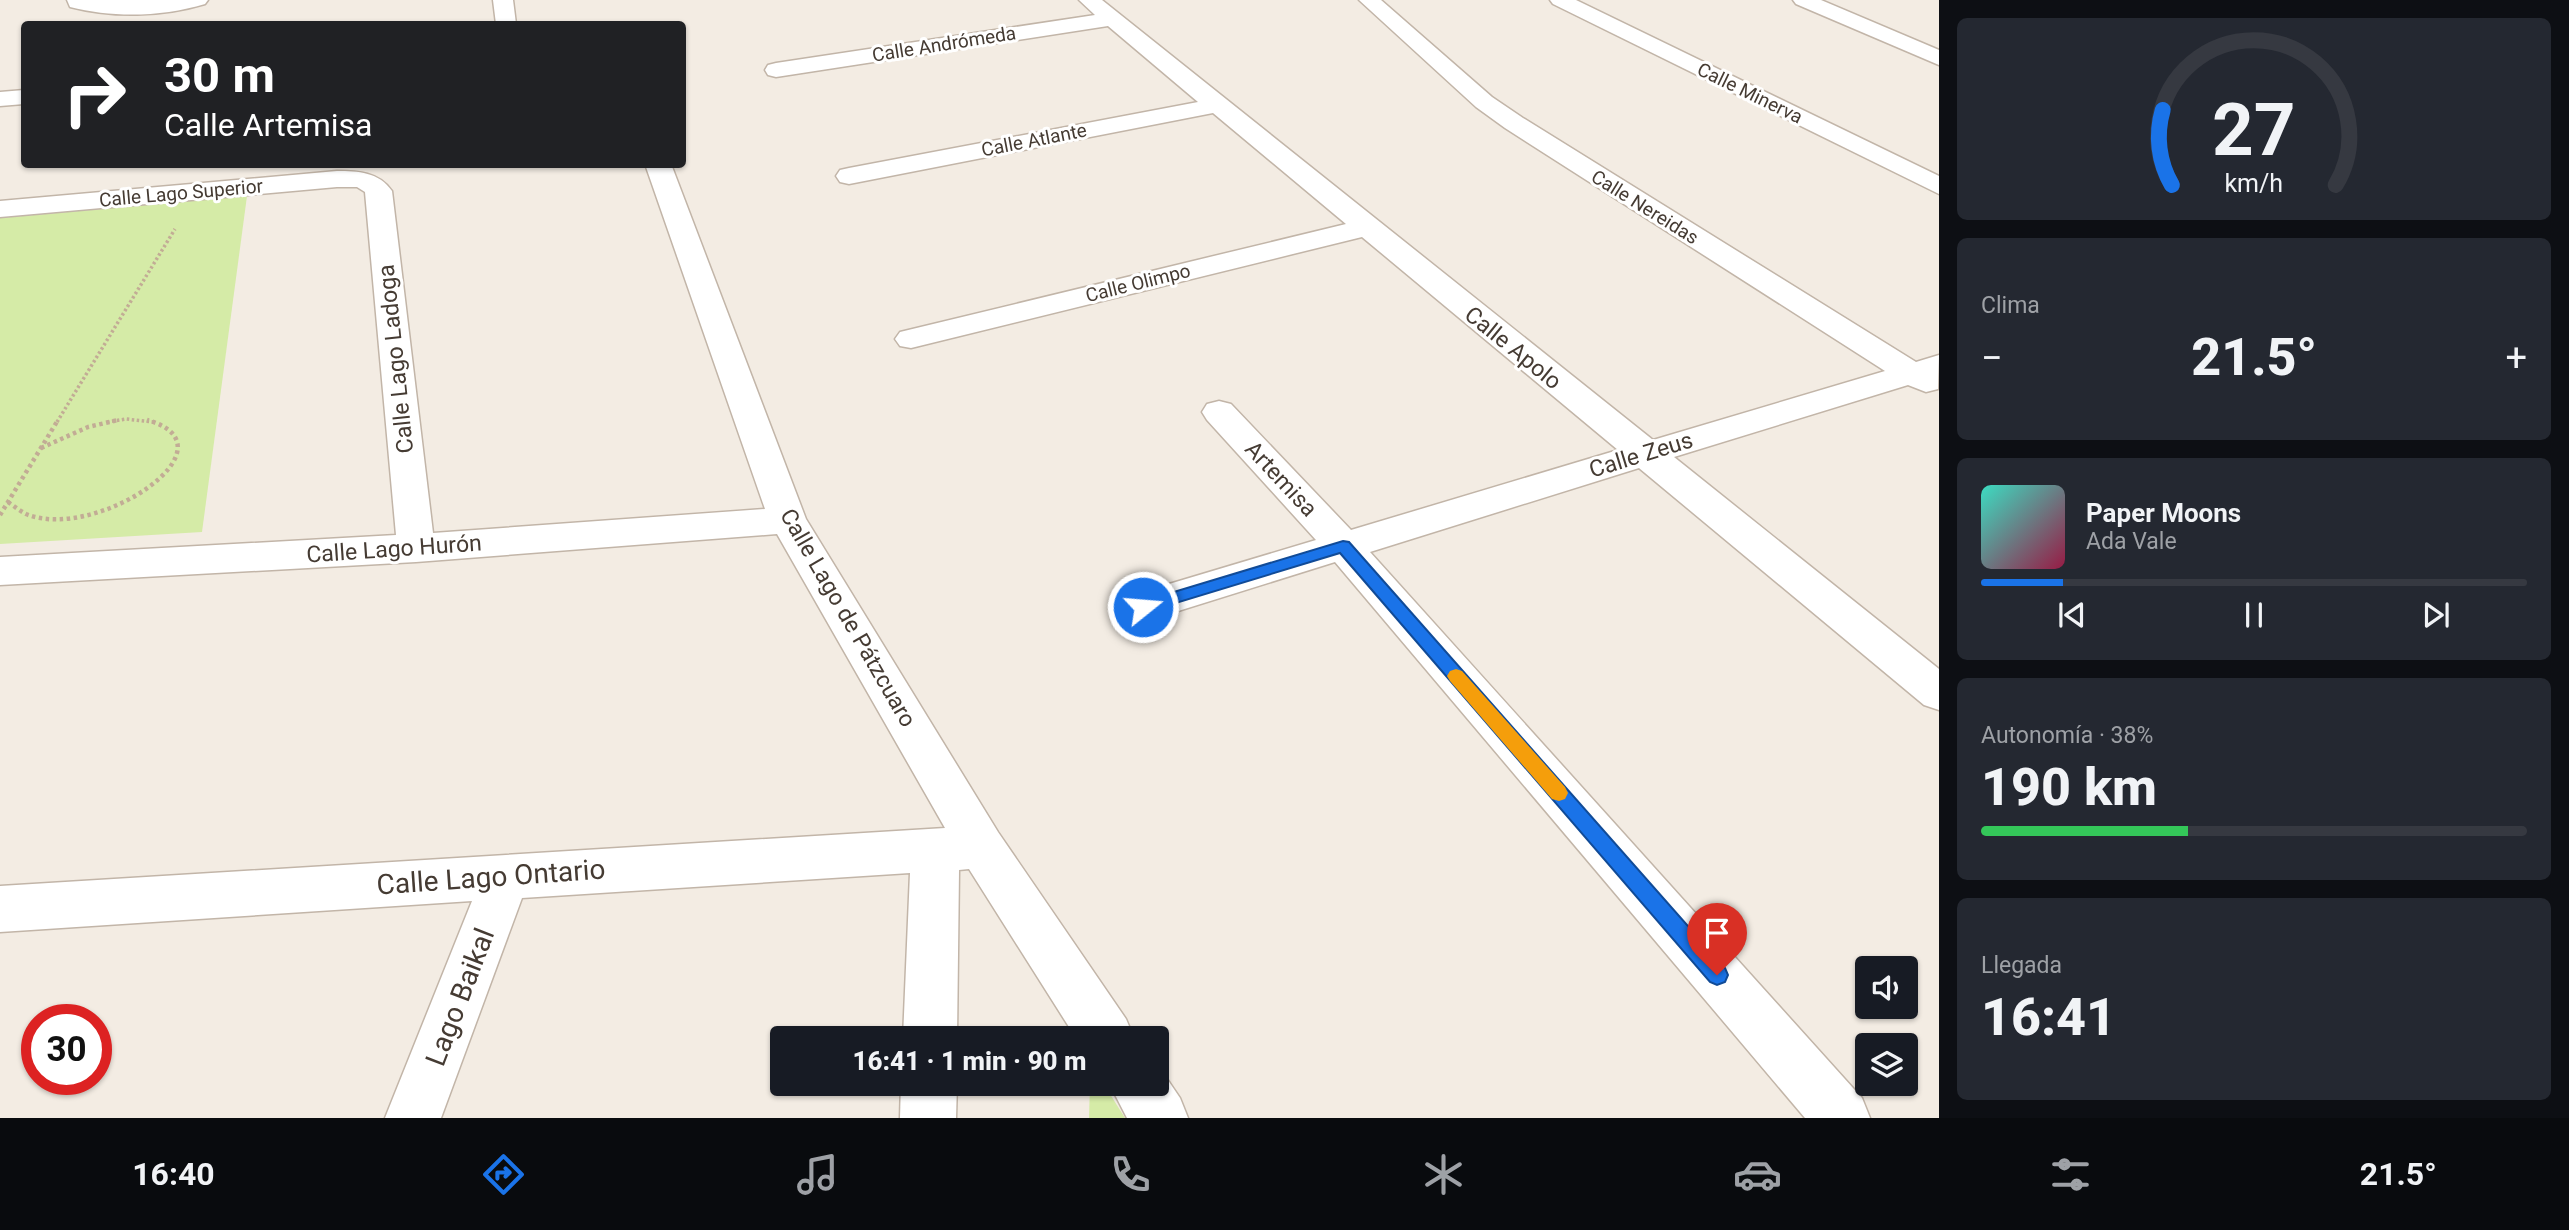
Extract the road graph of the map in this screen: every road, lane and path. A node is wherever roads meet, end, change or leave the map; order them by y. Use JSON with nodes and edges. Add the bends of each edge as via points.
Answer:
{"nodes":[{"id":1,"x":77,"y":0,"type":"edge"},
{"id":2,"x":198,"y":0,"type":"edge"},
{"id":3,"x":503,"y":0,"type":"edge"},
{"id":4,"x":1369,"y":0,"type":"edge"},
{"id":5,"x":1560,"y":0,"type":"edge"},
{"id":6,"x":1803,"y":0,"type":"edge"},
{"id":7,"x":1100,"y":10,"type":"edge"},
{"id":8,"x":506,"y":21,"type":"edge"},
{"id":9,"x":1939,"y":58,"type":"edge"},
{"id":10,"x":776,"y":70,"type":"dead end"},
{"id":11,"x":21,"y":97,"type":"edge"},
{"id":12,"x":0,"y":99,"type":"edge"},
{"id":13,"x":1218,"y":105,"type":"junction"},
{"id":14,"x":659,"y":168,"type":"edge"},
{"id":15,"x":849,"y":176,"type":"dead end"},
{"id":16,"x":362,"y":179,"type":"joint"},
{"id":17,"x":1939,"y":186,"type":"edge"},
{"id":18,"x":197,"y":191,"type":"junction"},
{"id":19,"x":0,"y":209,"type":"edge"},
{"id":20,"x":1365,"y":228,"type":"junction"},
{"id":21,"x":911,"y":339,"type":"dead end"},
{"id":22,"x":1930,"y":376,"type":"edge"},
{"id":23,"x":1219,"y":411,"type":"dead end"},
{"id":24,"x":40,"y":448,"type":"junction"},
{"id":25,"x":1643,"y":454,"type":"junction"},
{"id":26,"x":8,"y":502,"type":"junction"},
{"id":27,"x":0,"y":515,"type":"edge"},
{"id":28,"x":788,"y":520,"type":"junction"},
{"id":29,"x":1343,"y":546,"type":"junction"},
{"id":30,"x":416,"y":548,"type":"junction"},
{"id":31,"x":0,"y":571,"type":"edge"},
{"id":32,"x":1143,"y":607,"type":"dead end"},
{"id":33,"x":1939,"y":693,"type":"edge"},
{"id":34,"x":958,"y":849,"type":"junction"},
{"id":35,"x":506,"y":876,"type":"junction"},
{"id":36,"x":0,"y":909,"type":"edge"},
{"id":37,"x":932,"y":1026,"type":"edge"},
{"id":38,"x":1098,"y":1026,"type":"edge"},
{"id":39,"x":929,"y":1096,"type":"edge"},
{"id":40,"x":1146,"y":1096,"type":"edge"},
{"id":41,"x":413,"y":1118,"type":"edge"},
{"id":42,"x":928,"y":1118,"type":"edge"},
{"id":43,"x":1160,"y":1118,"type":"edge"},
{"id":44,"x":1842,"y":1118,"type":"edge"}],
"edges":[{"from":1,"to":2,"type":"street","via":[[99,7]]},
{"from":3,"to":8,"type":"street"},
{"from":4,"to":22,"type":"street","name":"Calle Nereidas","via":[[1514,123]]},
{"from":5,"to":17,"type":"street","name":"Calle Minerva"},
{"from":6,"to":9,"type":"street"},
{"from":7,"to":10,"type":"street","name":"Calle Andrómeda"},
{"from":7,"to":13,"type":"street","name":"Calle Apolo"},
{"from":11,"to":12,"type":"street"},
{"from":13,"to":15,"type":"street","name":"Calle Atlante"},
{"from":13,"to":20,"type":"street","name":"Calle Apolo"},
{"from":14,"to":28,"type":"street","name":"Calle Lago de Pátzcuaro"},
{"from":16,"to":18,"type":"street","name":"Calle Lago Superior"},
{"from":16,"to":30,"type":"street","name":"Calle Lago Ladoga","via":[[379,191]]},
{"from":18,"to":19,"type":"street","name":"Calle Lago Superior"},
{"from":18,"to":24,"type":"path"},
{"from":20,"to":21,"type":"street","name":"Calle Olimpo"},
{"from":20,"to":25,"type":"street","name":"Calle Apolo"},
{"from":22,"to":25,"type":"street","name":"Calle Zeus"},
{"from":23,"to":29,"type":"street","name":"Artemisa"},
{"from":24,"to":26,"type":"path"},
{"from":24,"to":26,"type":"path","via":[[86,427],[132,420],[166,428],[178,449],[172,464],[139,494],[86,516],[36,519],[18,513]]},
{"from":25,"to":29,"type":"street","name":"Calle Zeus"},
{"from":25,"to":33,"type":"street","name":"Calle Apolo"},
{"from":26,"to":27,"type":"path"},
{"from":28,"to":30,"type":"street","name":"Calle Lago Hurón"},
{"from":28,"to":34,"type":"street","name":"Calle Lago de Pátzcuaro"},
{"from":29,"to":32,"type":"street","name":"Calle Zeus"},
{"from":29,"to":44,"type":"street","name":"Artemisa"},
{"from":30,"to":31,"type":"street","name":"Calle Lago Hurón"},
{"from":34,"to":35,"type":"street","name":"Calle Lago Ontario"},
{"from":34,"to":37,"type":"street"},
{"from":34,"to":38,"type":"street","name":"Calle Lago de Pátzcuaro"},
{"from":35,"to":36,"type":"street","name":"Calle Lago Ontario"},
{"from":35,"to":41,"type":"street","name":"Lago Baikal"},
{"from":39,"to":42,"type":"street"},
{"from":40,"to":43,"type":"street"}]}
